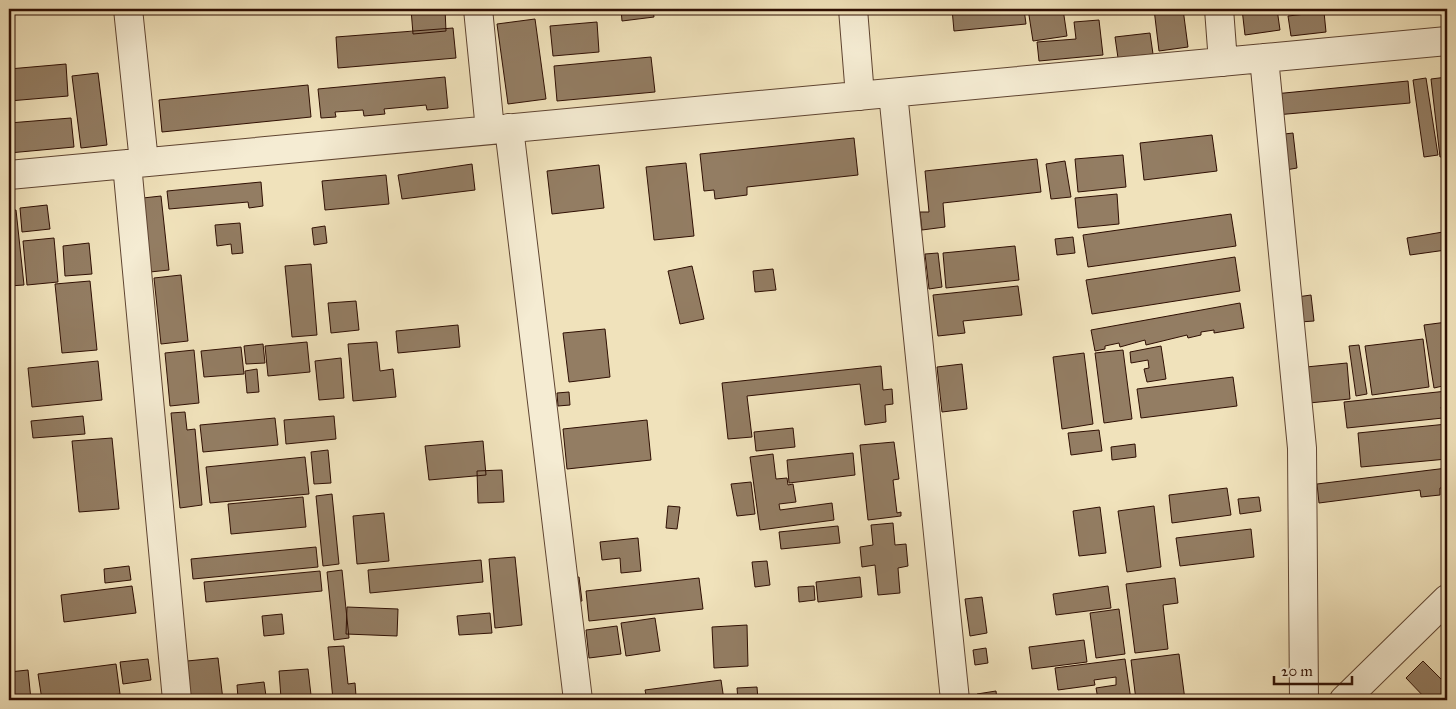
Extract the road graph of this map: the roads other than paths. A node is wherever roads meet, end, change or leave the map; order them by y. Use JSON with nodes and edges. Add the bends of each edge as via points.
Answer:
{"nodes":[{"id":1,"x":128,"y":9,"type":"edge"},
{"id":2,"x":478,"y":9,"type":"edge"},
{"id":3,"x":852,"y":9,"type":"edge"},
{"id":4,"x":1218,"y":9,"type":"edge"},
{"id":5,"x":1447,"y":41,"type":"edge"},
{"id":6,"x":1264,"y":58,"type":"junction"},
{"id":7,"x":1223,"y":62,"type":"junction"},
{"id":8,"x":893,"y":93,"type":"junction"},
{"id":9,"x":860,"y":96,"type":"junction"},
{"id":10,"x":500,"y":129,"type":"junction"},
{"id":11,"x":136,"y":163,"type":"junction"},
{"id":12,"x":9,"y":174,"type":"edge"},
{"id":13,"x":1447,"y":599,"type":"edge"},
{"id":14,"x":177,"y":700,"type":"edge"},
{"id":15,"x":578,"y":700,"type":"edge"},
{"id":16,"x":955,"y":700,"type":"edge"},
{"id":17,"x":1304,"y":700,"type":"edge"},
{"id":18,"x":1344,"y":700,"type":"edge"}],
"edges":[{"from":1,"to":11,"type":"street"},
{"from":2,"to":10,"type":"street"},
{"from":3,"to":9,"type":"street"},
{"from":4,"to":7,"type":"street"},
{"from":5,"to":6,"type":"street"},
{"from":6,"to":7,"type":"street"},
{"from":6,"to":17,"type":"street","via":[[1302,448]]},
{"from":7,"to":8,"type":"street"},
{"from":8,"to":9,"type":"street"},
{"from":8,"to":16,"type":"street"},
{"from":9,"to":10,"type":"street"},
{"from":10,"to":11,"type":"street"},
{"from":10,"to":15,"type":"street"},
{"from":11,"to":12,"type":"street"},
{"from":11,"to":14,"type":"street"},
{"from":13,"to":18,"type":"street"}]}
